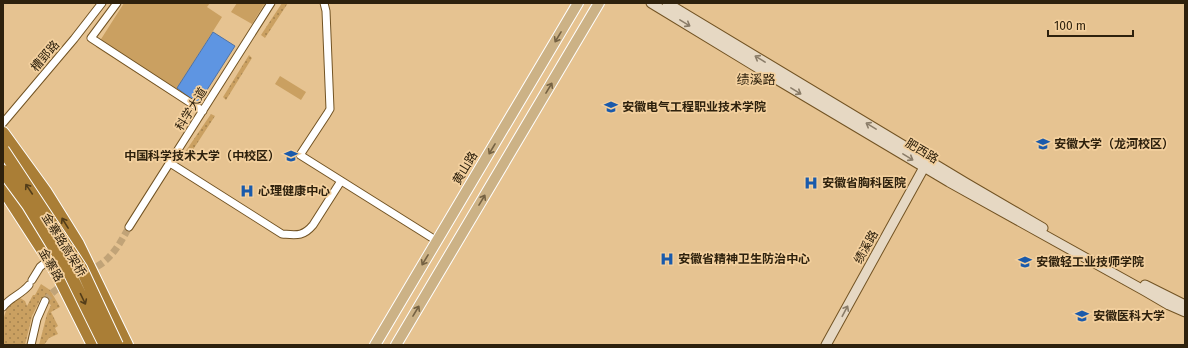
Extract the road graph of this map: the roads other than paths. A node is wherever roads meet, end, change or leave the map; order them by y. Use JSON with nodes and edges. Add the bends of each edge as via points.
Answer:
{"nodes":[{"id":1,"x":102,"y":3,"type":"edge"},
{"id":2,"x":117,"y":3,"type":"edge"},
{"id":3,"x":271,"y":3,"type":"edge"},
{"id":4,"x":324,"y":3,"type":"edge"},
{"id":5,"x":578,"y":3,"type":"edge"},
{"id":6,"x":598,"y":3,"type":"edge"},
{"id":7,"x":651,"y":3,"type":"edge"},
{"id":8,"x":667,"y":3,"type":"edge"},
{"id":9,"x":203,"y":111,"type":"junction"},
{"id":10,"x":3,"y":123,"type":"edge"},
{"id":11,"x":3,"y":133,"type":"edge"},
{"id":12,"x":3,"y":150,"type":"edge"},
{"id":13,"x":170,"y":162,"type":"junction"},
{"id":14,"x":926,"y":164,"type":"junction"},
{"id":15,"x":3,"y":171,"type":"edge"},
{"id":16,"x":341,"y":181,"type":"junction"},
{"id":17,"x":3,"y":189,"type":"edge"},
{"id":18,"x":129,"y":227,"type":"tunnel mouth"},
{"id":19,"x":437,"y":241,"type":"junction"},
{"id":20,"x":78,"y":244,"type":"junction"},
{"id":21,"x":49,"y":260,"type":"junction"},
{"id":22,"x":45,"y":301,"type":"tunnel mouth"},
{"id":23,"x":1185,"y":305,"type":"edge"},
{"id":24,"x":3,"y":307,"type":"edge"},
{"id":25,"x":1185,"y":312,"type":"edge"},
{"id":26,"x":31,"y":345,"type":"edge"},
{"id":27,"x":93,"y":345,"type":"edge"},
{"id":28,"x":105,"y":345,"type":"edge"},
{"id":29,"x":117,"y":345,"type":"edge"},
{"id":30,"x":127,"y":345,"type":"edge"},
{"id":31,"x":375,"y":345,"type":"edge"},
{"id":32,"x":396,"y":345,"type":"edge"},
{"id":33,"x":826,"y":345,"type":"edge"}],
"edges":[{"from":1,"to":10,"type":"street","name":"槽郢路"},
{"from":2,"to":9,"type":"street","via":[[91,38]]},
{"from":3,"to":9,"type":"street","name":"科学大道"},
{"from":4,"to":16,"type":"street","via":[[330,109],[300,155]]},
{"from":5,"to":19,"type":"main road","name":"黄山路","one_way":true},
{"from":32,"to":6,"type":"main road","one_way":true},
{"from":7,"to":14,"type":"main road","name":"肥西路","one_way":true},
{"from":14,"to":8,"type":"main road","name":"肥西路","one_way":true},
{"from":9,"to":13,"type":"street","name":"科学大道"},
{"from":20,"to":11,"type":"highway","one_way":true,"via":[[45,191]]},
{"from":29,"to":12,"type":"highway","name":"金寨路高架桥","one_way":true,"bridge":true,"via":[[81,268]]},
{"from":13,"to":16,"type":"street","via":[[282,234],[298,235],[308,231]]},
{"from":13,"to":18,"type":"street","name":"科学大道"},
{"from":14,"to":23,"type":"main road","name":"肥西路","via":[[1134,280]]},
{"from":14,"to":25,"type":"main road","name":"肥西路","via":[[1140,289]]},
{"from":33,"to":14,"type":"main road","name":"绩溪路","one_way":true},
{"from":15,"to":28,"type":"highway","name":"金寨路高架桥","one_way":true,"bridge":true,"via":[[70,274]]},
{"from":16,"to":19,"type":"street"},
{"from":17,"to":21,"type":"highway","name":"金寨路"},
{"from":19,"to":31,"type":"main road","name":"黄山路","one_way":true},
{"from":20,"to":21,"type":"street"},
{"from":20,"to":30,"type":"highway"},
{"from":21,"to":24,"type":"street","via":[[40,267],[19,295]]},
{"from":21,"to":27,"type":"highway","name":"金寨路"},
{"from":22,"to":26,"type":"street","via":[[37,319]]}]}
